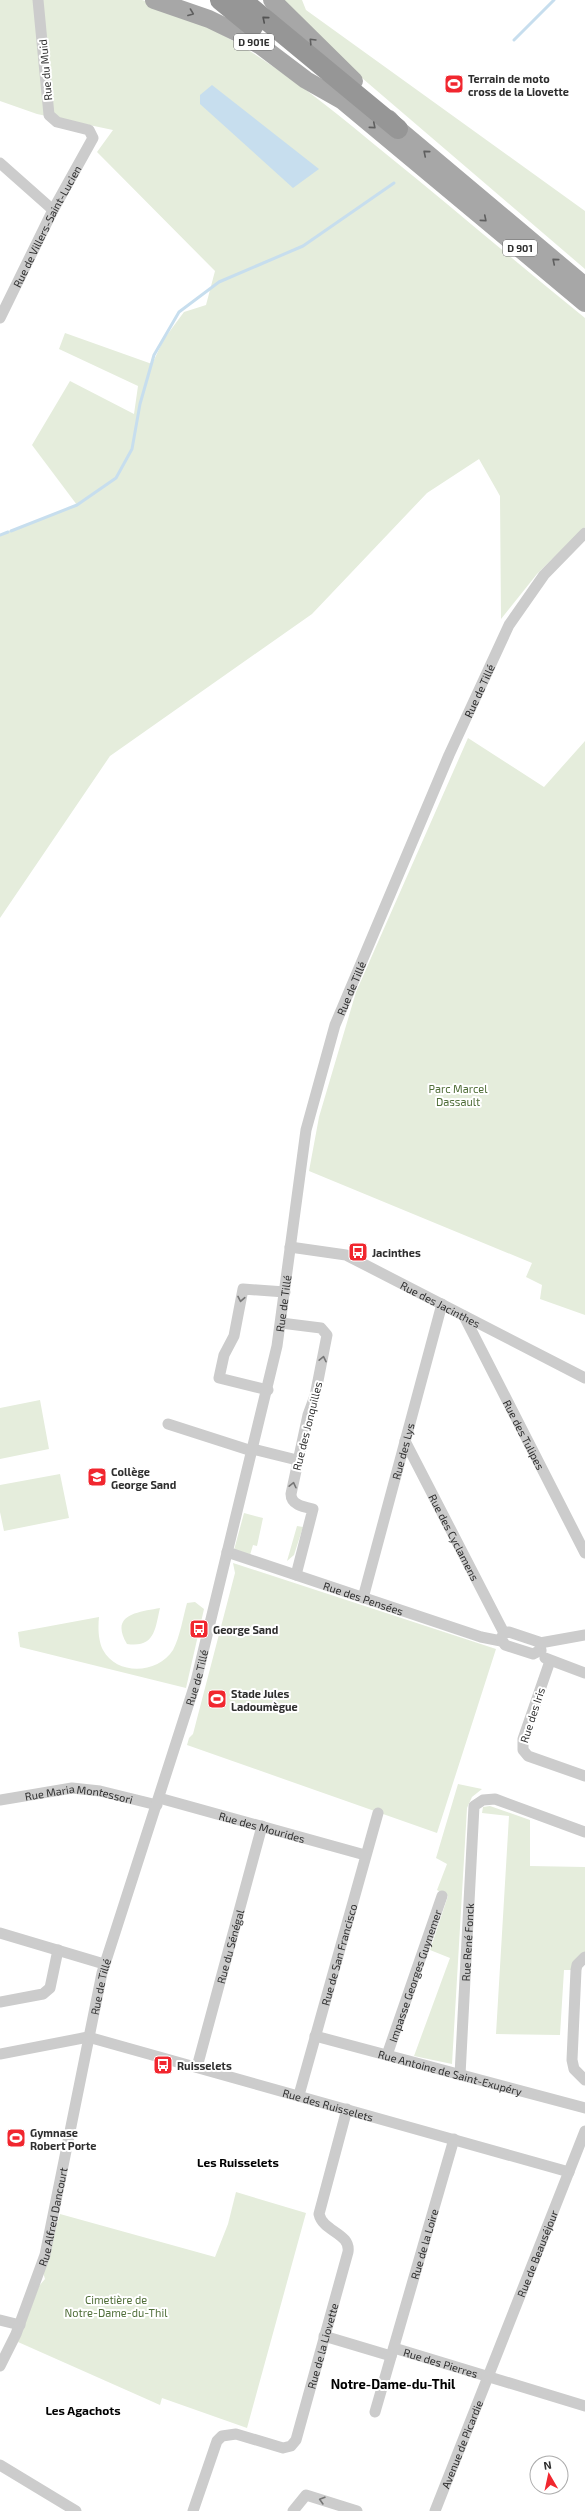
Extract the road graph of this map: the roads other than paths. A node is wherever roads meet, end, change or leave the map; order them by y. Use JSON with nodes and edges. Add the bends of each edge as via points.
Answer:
{"nodes":[{"id":1,"x":154,"y":0,"type":"edge"},
{"id":2,"x":220,"y":0,"type":"edge"},
{"id":3,"x":242,"y":0,"type":"edge"},
{"id":4,"x":272,"y":0,"type":"edge"},
{"id":5,"x":38,"y":1,"type":"edge"},
{"id":6,"x":344,"y":101,"type":"junction"},
{"id":7,"x":398,"y":129,"type":"junction"},
{"id":8,"x":93,"y":135,"type":"joint"},
{"id":9,"x":0,"y":164,"type":"edge"},
{"id":10,"x":54,"y":210,"type":"junction"},
{"id":11,"x":585,"y":286,"type":"edge"},
{"id":12,"x":585,"y":303,"type":"edge"},
{"id":13,"x":0,"y":318,"type":"edge"},
{"id":14,"x":585,"y":533,"type":"edge"},
{"id":15,"x":290,"y":1247,"type":"junction"},
{"id":16,"x":285,"y":1292,"type":"junction"},
{"id":17,"x":442,"y":1304,"type":"junction"},
{"id":18,"x":464,"y":1316,"type":"junction"},
{"id":19,"x":281,"y":1323,"type":"junction"},
{"id":20,"x":585,"y":1378,"type":"edge"},
{"id":21,"x":268,"y":1390,"type":"junction"},
{"id":22,"x":168,"y":1424,"type":"dead end"},
{"id":23,"x":405,"y":1441,"type":"junction"},
{"id":24,"x":252,"y":1450,"type":"junction"},
{"id":25,"x":297,"y":1460,"type":"junction"},
{"id":26,"x":227,"y":1552,"type":"junction"},
{"id":27,"x":585,"y":1553,"type":"edge"},
{"id":28,"x":296,"y":1575,"type":"junction"},
{"id":29,"x":363,"y":1598,"type":"junction"},
{"id":30,"x":585,"y":1635,"type":"edge"},
{"id":31,"x":503,"y":1637,"type":"junction"},
{"id":32,"x":539,"y":1648,"type":"junction"},
{"id":33,"x":550,"y":1661,"type":"junction"},
{"id":34,"x":585,"y":1672,"type":"edge"},
{"id":35,"x":585,"y":1776,"type":"edge"},
{"id":36,"x":0,"y":1800,"type":"edge"},
{"id":37,"x":158,"y":1801,"type":"junction"},
{"id":38,"x":378,"y":1813,"type":"dead end"},
{"id":39,"x":262,"y":1826,"type":"junction"},
{"id":40,"x":585,"y":1832,"type":"edge"},
{"id":41,"x":365,"y":1855,"type":"junction"},
{"id":42,"x":442,"y":1896,"type":"dead end"},
{"id":43,"x":0,"y":1933,"type":"edge"},
{"id":44,"x":58,"y":1950,"type":"junction"},
{"id":45,"x":585,"y":1957,"type":"edge"},
{"id":46,"x":104,"y":1964,"type":"junction"},
{"id":47,"x":0,"y":2002,"type":"edge"},
{"id":48,"x":315,"y":2036,"type":"junction"},
{"id":49,"x":88,"y":2037,"type":"junction"},
{"id":50,"x":0,"y":2052,"type":"edge"},
{"id":51,"x":387,"y":2055,"type":"junction"},
{"id":52,"x":197,"y":2067,"type":"junction"},
{"id":53,"x":460,"y":2075,"type":"junction"},
{"id":54,"x":585,"y":2080,"type":"edge"},
{"id":55,"x":299,"y":2096,"type":"junction"},
{"id":56,"x":585,"y":2108,"type":"edge"},
{"id":57,"x":347,"y":2109,"type":"junction"},
{"id":58,"x":585,"y":2131,"type":"edge"},
{"id":59,"x":454,"y":2139,"type":"junction"},
{"id":60,"x":569,"y":2172,"type":"junction"},
{"id":61,"x":0,"y":2320,"type":"edge"},
{"id":62,"x":20,"y":2325,"type":"junction"},
{"id":63,"x":324,"y":2336,"type":"junction"},
{"id":64,"x":393,"y":2352,"type":"junction"},
{"id":65,"x":0,"y":2366,"type":"edge"},
{"id":66,"x":488,"y":2376,"type":"junction"},
{"id":67,"x":585,"y":2406,"type":"edge"},
{"id":68,"x":375,"y":2412,"type":"dead end"},
{"id":69,"x":0,"y":2465,"type":"edge"},
{"id":70,"x":76,"y":2511,"type":"edge"},
{"id":71,"x":193,"y":2511,"type":"edge"},
{"id":72,"x":294,"y":2511,"type":"edge"},
{"id":73,"x":357,"y":2511,"type":"edge"},
{"id":74,"x":435,"y":2511,"type":"edge"}],
"edges":[{"from":1,"to":6,"type":"main road","number":"D 901E","one_way":true,"via":[[238,33],[268,51],[306,80]]},
{"from":2,"to":6,"type":"highway","number":"D 901"},
{"from":7,"to":3,"type":"highway","number":"D 901","one_way":true},
{"from":7,"to":4,"type":"main road","one_way":true,"via":[[359,86]]},
{"from":5,"to":8,"type":"street","name":"Rue du Muid","via":[[50,115],[57,122],[89,130]]},
{"from":6,"to":12,"type":"main road","number":"D 901","one_way":true},
{"from":11,"to":7,"type":"main road","number":"D 901","one_way":true},
{"from":8,"to":10,"type":"street","name":"Rue de Villers-Saint-Lucien","via":[[90,146]]},
{"from":9,"to":10,"type":"street"},
{"from":10,"to":13,"type":"street","name":"Rue de Villers-Saint-Lucien"},
{"from":14,"to":15,"type":"street","name":"Rue de Tillé","via":[[554,563],[530,592],[509,625],[487,670],[340,1011],[308,1119]]},
{"from":15,"to":16,"type":"street","name":"Rue de Tillé"},
{"from":15,"to":17,"type":"street","name":"Rue des Jacinthes","via":[[346,1255]]},
{"from":16,"to":19,"type":"street","name":"Rue de Tillé"},
{"from":16,"to":21,"type":"street","one_way":true,"via":[[243,1289],[234,1336],[223,1358],[219,1378]]},
{"from":17,"to":18,"type":"street","name":"Rue des Jacinthes"},
{"from":17,"to":23,"type":"street","name":"Rue des Lys"},
{"from":18,"to":20,"type":"street","name":"Rue des Jacinthes"},
{"from":18,"to":27,"type":"street","name":"Rue des Tulipes"},
{"from":19,"to":21,"type":"street","name":"Rue de Tillé"},
{"from":25,"to":19,"type":"street","name":"Rue des Jonquilles","one_way":true,"via":[[315,1396],[327,1335],[321,1328]]},
{"from":21,"to":24,"type":"street","name":"Rue de Tillé"},
{"from":22,"to":24,"type":"street"},
{"from":23,"to":29,"type":"street","name":"Rue des Lys"},
{"from":23,"to":31,"type":"street","name":"Rue des Cyclamens"},
{"from":24,"to":25,"type":"street"},
{"from":24,"to":26,"type":"street","name":"Rue de Tillé"},
{"from":28,"to":25,"type":"street","name":"Rue des Jonquilles","one_way":true,"via":[[313,1509],[296,1503],[291,1497]]},
{"from":26,"to":28,"type":"street","name":"Rue des Pensées"},
{"from":26,"to":37,"type":"street","name":"Rue de Tillé","via":[[192,1697]]},
{"from":28,"to":29,"type":"street","name":"Rue des Pensées"},
{"from":29,"to":31,"type":"street","name":"Rue des Pensées","via":[[481,1638]]},
{"from":30,"to":32,"type":"street"},
{"from":31,"to":32,"type":"street","name":"Rue des Pensées","via":[[505,1645],[530,1653]]},
{"from":32,"to":33,"type":"street","name":"Rue des Pensées"},
{"from":33,"to":34,"type":"street","name":"Rue des Pensées"},
{"from":33,"to":35,"type":"street","name":"Rue des Iris","via":[[522,1747],[528,1756]]},
{"from":36,"to":37,"type":"street","name":"Rue Maria Montessori","via":[[78,1788]]},
{"from":37,"to":39,"type":"street","name":"Rue des Mourides"},
{"from":37,"to":46,"type":"street","name":"Rue de Tillé"},
{"from":38,"to":41,"type":"street","name":"Rue de San Francisco"},
{"from":39,"to":41,"type":"street","name":"Rue des Mourides"},
{"from":39,"to":52,"type":"street","name":"Rue du Sénégal"},
{"from":40,"to":53,"type":"street","name":"Rue René Fonck","via":[[494,1799],[479,1801],[473,1810]]},
{"from":41,"to":48,"type":"street","name":"Rue de San Francisco"},
{"from":42,"to":51,"type":"street","name":"Impasse Georges Guynemer"},
{"from":43,"to":44,"type":"street"},
{"from":44,"to":46,"type":"street"},
{"from":44,"to":47,"type":"street","via":[[50,1988],[44,1994]]},
{"from":45,"to":54,"type":"street","via":[[577,1965],[576,1970],[572,2060],[574,2069]]},
{"from":46,"to":49,"type":"street","name":"Rue de Tillé"},
{"from":48,"to":51,"type":"street","name":"Rue Antoine de Saint-Exupéry"},
{"from":48,"to":55,"type":"street","name":"Rue de San Francisco"},
{"from":49,"to":50,"type":"street"},
{"from":49,"to":52,"type":"street","name":"Rue des Ruisselets"},
{"from":49,"to":62,"type":"street","name":"Rue Alfred Dancourt","via":[[52,2229]]},
{"from":51,"to":53,"type":"street","name":"Rue Antoine de Saint-Exupéry"},
{"from":52,"to":55,"type":"street","name":"Rue des Ruisselets"},
{"from":53,"to":56,"type":"street","name":"Rue Antoine de Saint-Exupéry"},
{"from":55,"to":57,"type":"street","name":"Rue des Ruisselets"},
{"from":57,"to":59,"type":"street","name":"Rue des Ruisselets"},
{"from":57,"to":63,"type":"street","name":"Rue de la Liovette","via":[[320,2209],[322,2221],[345,2239],[349,2249]]},
{"from":58,"to":60,"type":"street","name":"Rue de Beauséjour"},
{"from":59,"to":60,"type":"street","name":"Rue des Ruisselets"},
{"from":59,"to":64,"type":"street","name":"Rue de la Loire"},
{"from":60,"to":66,"type":"street","name":"Rue de Beauséjour"},
{"from":61,"to":62,"type":"street"},
{"from":62,"to":65,"type":"street","name":"Rue Alfred Dancourt"},
{"from":63,"to":64,"type":"street","name":"Rue des Pierres"},
{"from":63,"to":71,"type":"street","name":"Rue de la Liovette","via":[[293,2443],[283,2448],[236,2434],[222,2436],[217,2441]]},
{"from":64,"to":66,"type":"street","name":"Rue des Pierres"},
{"from":64,"to":68,"type":"street","name":"Rue de la Loire"},
{"from":66,"to":67,"type":"street","name":"Rue des Pierres"},
{"from":66,"to":74,"type":"street","name":"Avenue de Picardie"},
{"from":69,"to":70,"type":"street"},
{"from":73,"to":72,"type":"street","one_way":true,"via":[[306,2495]]}]}
